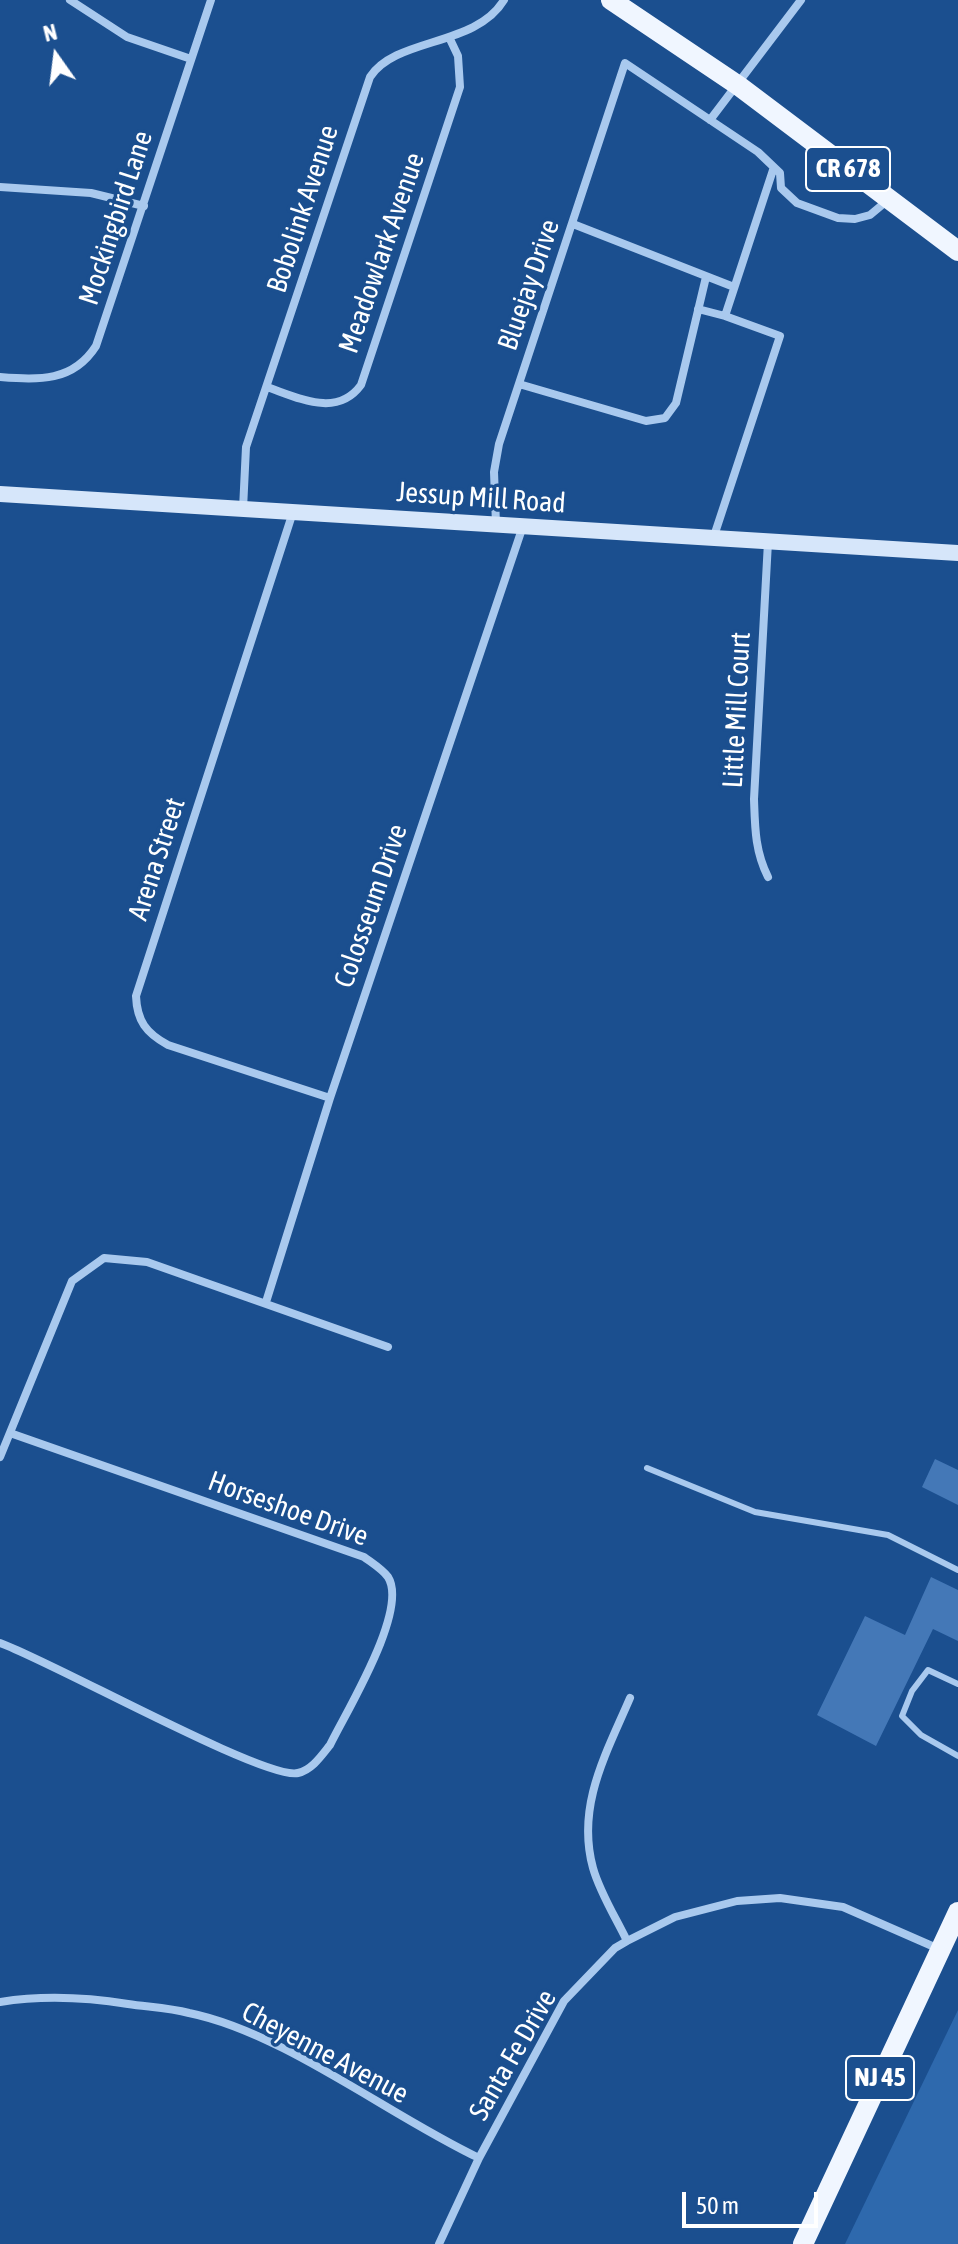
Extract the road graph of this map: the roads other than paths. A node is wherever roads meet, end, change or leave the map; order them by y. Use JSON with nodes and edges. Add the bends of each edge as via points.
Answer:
{"nodes":[{"id":1,"x":70,"y":0,"type":"edge"},
{"id":2,"x":211,"y":0,"type":"edge"},
{"id":3,"x":504,"y":0,"type":"edge"},
{"id":4,"x":611,"y":0,"type":"edge"},
{"id":5,"x":801,"y":0,"type":"edge"},
{"id":6,"x":449,"y":37,"type":"junction"},
{"id":7,"x":191,"y":59,"type":"junction"},
{"id":8,"x":739,"y":86,"type":"junction"},
{"id":9,"x":710,"y":120,"type":"junction"},
{"id":10,"x":773,"y":170,"type":"junction"},
{"id":11,"x":0,"y":187,"type":"edge"},
{"id":12,"x":889,"y":200,"type":"junction"},
{"id":13,"x":144,"y":206,"type":"junction"},
{"id":14,"x":573,"y":224,"type":"junction"},
{"id":15,"x":958,"y":251,"type":"edge"},
{"id":16,"x":706,"y":277,"type":"junction"},
{"id":17,"x":734,"y":287,"type":"junction"},
{"id":18,"x":698,"y":309,"type":"junction"},
{"id":19,"x":725,"y":316,"type":"junction"},
{"id":20,"x":0,"y":377,"type":"edge"},
{"id":21,"x":519,"y":384,"type":"junction"},
{"id":22,"x":267,"y":387,"type":"junction"},
{"id":23,"x":0,"y":494,"type":"edge"},
{"id":24,"x":243,"y":509,"type":"junction"},
{"id":25,"x":293,"y":512,"type":"junction"},
{"id":26,"x":495,"y":524,"type":"junction"},
{"id":27,"x":523,"y":526,"type":"junction"},
{"id":28,"x":713,"y":539,"type":"junction"},
{"id":29,"x":768,"y":542,"type":"junction"},
{"id":30,"x":958,"y":553,"type":"edge"},
{"id":31,"x":768,"y":877,"type":"dead end"},
{"id":32,"x":330,"y":1098,"type":"junction"},
{"id":33,"x":266,"y":1302,"type":"junction"},
{"id":34,"x":388,"y":1347,"type":"dead end"},
{"id":35,"x":10,"y":1433,"type":"junction"},
{"id":36,"x":0,"y":1457,"type":"edge"},
{"id":37,"x":647,"y":1468,"type":"dead end"},
{"id":38,"x":958,"y":1570,"type":"edge"},
{"id":39,"x":0,"y":1643,"type":"edge"},
{"id":40,"x":958,"y":1684,"type":"edge"},
{"id":41,"x":630,"y":1698,"type":"dead end"},
{"id":42,"x":958,"y":1756,"type":"edge"},
{"id":43,"x":958,"y":1912,"type":"edge"},
{"id":44,"x":627,"y":1941,"type":"junction"},
{"id":45,"x":940,"y":1949,"type":"junction"},
{"id":46,"x":0,"y":2002,"type":"edge"},
{"id":47,"x":479,"y":2158,"type":"junction"},
{"id":48,"x":439,"y":2244,"type":"edge"},
{"id":49,"x":803,"y":2244,"type":"edge"}],
"edges":[{"from":1,"to":7,"type":"street","via":[[127,37]]},
{"from":2,"to":7,"type":"street","name":"Mockingbird Lane"},
{"from":3,"to":6,"type":"street","name":"Bobolink Avenue","via":[[476,26]]},
{"from":4,"to":8,"type":"main road","number":"CR 678"},
{"from":5,"to":8,"type":"street"},
{"from":6,"to":22,"type":"street","name":"Bobolink Avenue","via":[[384,62],[370,77]]},
{"from":6,"to":22,"type":"street","name":"Meadowlark Avenue","via":[[460,71],[454,111],[361,385],[342,403],[328,404]]},
{"from":7,"to":13,"type":"street","name":"Mockingbird Lane"},
{"from":8,"to":9,"type":"street"},
{"from":8,"to":12,"type":"main road","number":"CR 678"},
{"from":9,"to":10,"type":"street","via":[[758,152]]},
{"from":9,"to":14,"type":"street","name":"Bluejay Drive","via":[[625,63]]},
{"from":10,"to":12,"type":"street","via":[[780,173],[781,188],[797,203],[838,218],[870,215]]},
{"from":10,"to":17,"type":"street"},
{"from":11,"to":13,"type":"street","via":[[99,194]]},
{"from":12,"to":15,"type":"main road","number":"CR 678"},
{"from":13,"to":20,"type":"street","name":"Mockingbird Lane","via":[[100,338],[88,358],[54,378]]},
{"from":14,"to":16,"type":"street"},
{"from":14,"to":21,"type":"street","name":"Bluejay Drive"},
{"from":16,"to":17,"type":"street"},
{"from":16,"to":18,"type":"street"},
{"from":17,"to":19,"type":"street"},
{"from":18,"to":19,"type":"street"},
{"from":18,"to":21,"type":"street","via":[[676,403],[665,418],[646,421]]},
{"from":19,"to":28,"type":"street","via":[[780,336]]},
{"from":21,"to":26,"type":"street","name":"Bluejay Drive","via":[[495,463]]},
{"from":22,"to":24,"type":"street","name":"Bobolink Avenue","via":[[246,447]]},
{"from":23,"to":24,"type":"street","name":"Jessup Mill Road"},
{"from":24,"to":25,"type":"street","name":"Jessup Mill Road"},
{"from":25,"to":26,"type":"street","name":"Jessup Mill Road"},
{"from":25,"to":32,"type":"street","name":"Arena Street","via":[[136,996],[137,1015],[150,1036],[168,1045]]},
{"from":26,"to":27,"type":"street","name":"Jessup Mill Road"},
{"from":27,"to":28,"type":"street","name":"Jessup Mill Road"},
{"from":27,"to":32,"type":"street","name":"Colosseum Drive"},
{"from":28,"to":29,"type":"street","name":"Jessup Mill Road"},
{"from":29,"to":30,"type":"street","name":"Jessup Mill Road"},
{"from":29,"to":31,"type":"street","name":"Little Mill Court","via":[[754,799],[757,849]]},
{"from":32,"to":33,"type":"street","name":"Colosseum Drive"},
{"from":33,"to":34,"type":"street"},
{"from":33,"to":35,"type":"street","via":[[147,1262],[104,1258],[72,1281]]},
{"from":35,"to":36,"type":"street"},
{"from":35,"to":39,"type":"street","name":"Horseshoe Drive","via":[[364,1557],[390,1579],[394,1600],[389,1624],[330,1745],[299,1773],[278,1773],[237,1756]]},
{"from":37,"to":38,"type":"lane","via":[[755,1512],[888,1535]]},
{"from":40,"to":42,"type":"lane","via":[[928,1670],[902,1716],[921,1735]]},
{"from":41,"to":44,"type":"street","via":[[588,1806],[593,1868]]},
{"from":43,"to":45,"type":"main road","number":"NJ 45"},
{"from":44,"to":45,"type":"street","name":"Santa Fe Drive","via":[[675,1917],[737,1901],[780,1898],[843,1907]]},
{"from":44,"to":47,"type":"street","name":"Santa Fe Drive","via":[[564,2001]]},
{"from":45,"to":49,"type":"main road","number":"NJ 45"},
{"from":46,"to":47,"type":"street","name":"Cheyenne Avenue","via":[[97,2000],[189,2013],[228,2025]]},
{"from":47,"to":48,"type":"street","name":"Santa Fe Drive"}]}
